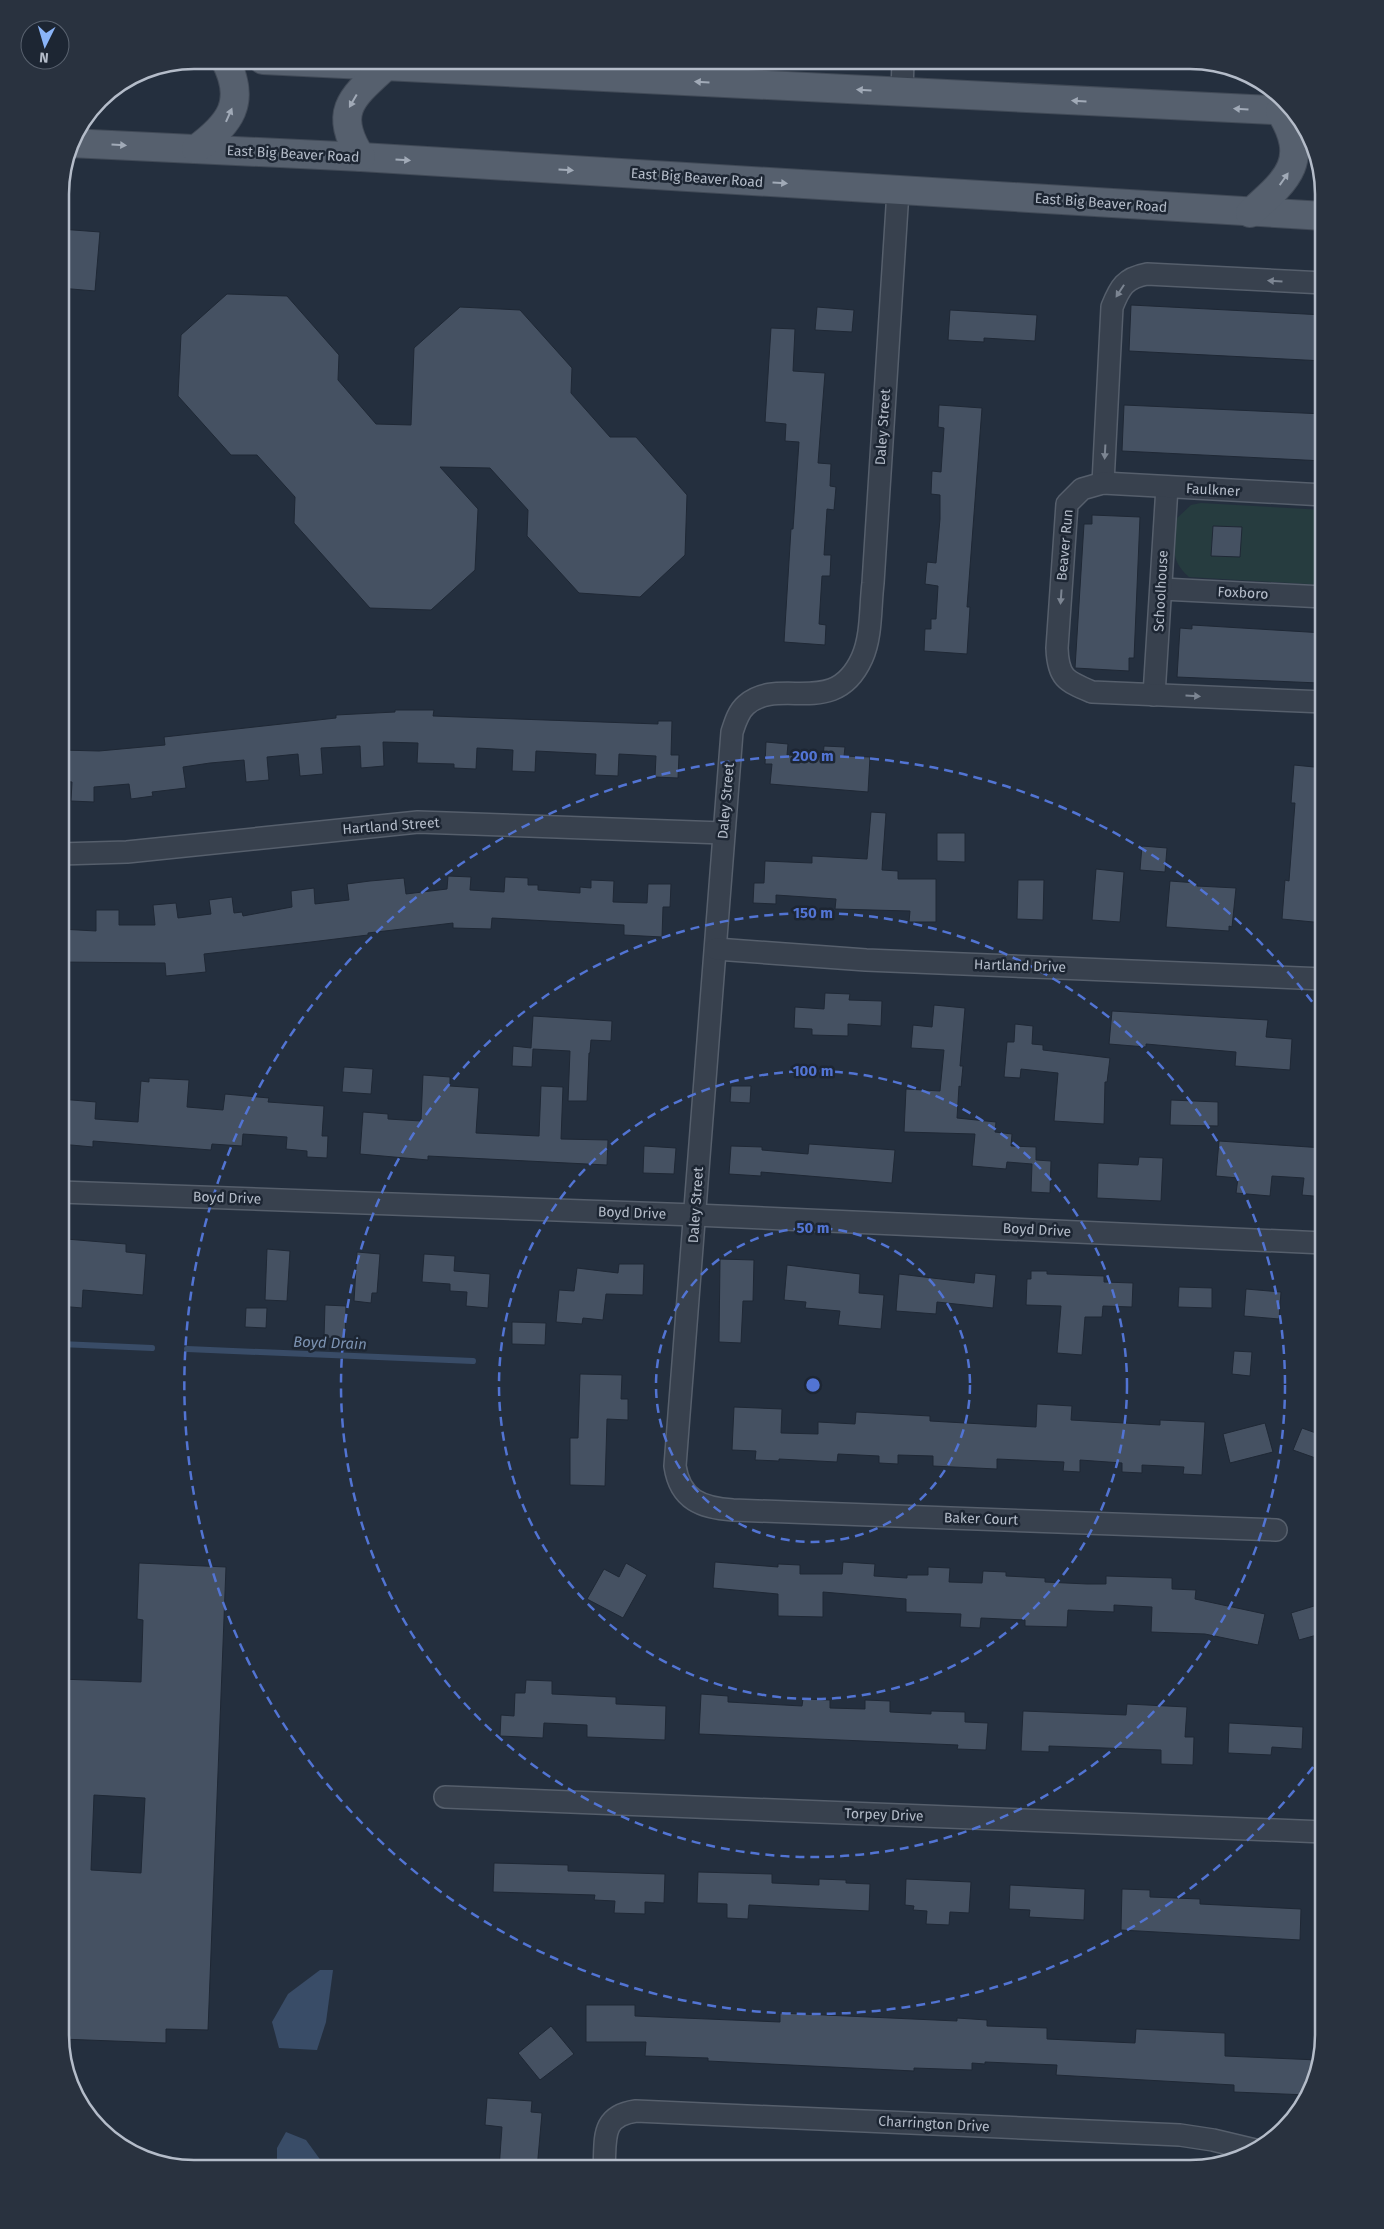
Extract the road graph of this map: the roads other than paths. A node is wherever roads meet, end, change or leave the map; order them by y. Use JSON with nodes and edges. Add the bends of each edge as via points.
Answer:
{"nodes":[{"id":1,"x":229,"y":69,"type":"edge"},
{"id":2,"x":383,"y":69,"type":"edge"},
{"id":3,"x":446,"y":69,"type":"edge"},
{"id":4,"x":903,"y":69,"type":"edge"},
{"id":5,"x":902,"y":92,"type":"junction"},
{"id":6,"x":1284,"y":111,"type":"edge"},
{"id":7,"x":1286,"y":113,"type":"edge"},
{"id":8,"x":79,"y":143,"type":"edge"},
{"id":9,"x":196,"y":149,"type":"junction"},
{"id":10,"x":361,"y":157,"type":"junction"},
{"id":11,"x":898,"y":191,"type":"junction"},
{"id":12,"x":1250,"y":213,"type":"junction"},
{"id":13,"x":1315,"y":216,"type":"edge"},
{"id":14,"x":1315,"y":283,"type":"edge"},
{"id":15,"x":1103,"y":483,"type":"junction"},
{"id":16,"x":1167,"y":488,"type":"junction"},
{"id":17,"x":1315,"y":495,"type":"edge"},
{"id":18,"x":1162,"y":589,"type":"junction"},
{"id":19,"x":1315,"y":597,"type":"edge"},
{"id":20,"x":1154,"y":695,"type":"junction"},
{"id":21,"x":1315,"y":702,"type":"edge"},
{"id":22,"x":723,"y":833,"type":"junction"},
{"id":23,"x":69,"y":854,"type":"edge"},
{"id":24,"x":716,"y":949,"type":"junction"},
{"id":25,"x":1315,"y":979,"type":"edge"},
{"id":26,"x":69,"y":1192,"type":"edge"},
{"id":27,"x":695,"y":1215,"type":"junction"},
{"id":28,"x":1315,"y":1243,"type":"edge"},
{"id":29,"x":690,"y":1497,"type":"joint"},
{"id":30,"x":1276,"y":1530,"type":"dead end"},
{"id":31,"x":444,"y":1797,"type":"dead end"},
{"id":32,"x":1315,"y":1832,"type":"edge"},
{"id":33,"x":1245,"y":2148,"type":"edge"},
{"id":34,"x":605,"y":2160,"type":"edge"}],
"edges":[{"from":9,"to":1,"type":"main road","one_way":true,"via":[[217,134],[232,110],[236,85]]},
{"from":2,"to":10,"type":"main road","one_way":true,"via":[[356,96],[346,119],[352,143]]},
{"from":5,"to":3,"type":"main road","one_way":true},
{"from":4,"to":5,"type":"street"},
{"from":6,"to":5,"type":"main road","one_way":true},
{"from":12,"to":7,"type":"main road","one_way":true,"via":[[1285,179],[1292,166],[1294,137]]},
{"from":8,"to":9,"type":"main road","name":"East Big Beaver Road","one_way":true},
{"from":9,"to":10,"type":"main road","name":"East Big Beaver Road"},
{"from":10,"to":11,"type":"main road","name":"East Big Beaver Road","one_way":true},
{"from":11,"to":12,"type":"main road","name":"East Big Beaver Road"},
{"from":11,"to":22,"type":"street","name":"Daley Street","via":[[868,636],[862,658],[843,684],[826,693],[773,695],[756,699],[738,715],[732,732]]},
{"from":12,"to":13,"type":"main road","name":"East Big Beaver Road"},
{"from":14,"to":15,"type":"street","one_way":true,"via":[[1147,274],[1134,277],[1123,286],[1112,307]]},
{"from":15,"to":16,"type":"street","name":"Faulkner"},
{"from":15,"to":20,"type":"street","name":"Beaver Run","one_way":true,"via":[[1082,489],[1067,504],[1058,664],[1069,683],[1092,692]]},
{"from":16,"to":17,"type":"street","name":"Faulkner"},
{"from":16,"to":18,"type":"street","name":"Schoolhouse"},
{"from":18,"to":19,"type":"street","name":"Foxboro"},
{"from":18,"to":20,"type":"street","name":"Schoolhouse"},
{"from":20,"to":21,"type":"street","name":"Beaver Run","one_way":true},
{"from":22,"to":23,"type":"street","name":"Hartland Street","via":[[418,822],[127,852]]},
{"from":22,"to":24,"type":"street","name":"Daley Street"},
{"from":24,"to":25,"type":"street","name":"Hartland Drive","via":[[866,960]]},
{"from":24,"to":27,"type":"street","name":"Daley Street"},
{"from":26,"to":27,"type":"street","name":"Boyd Drive"},
{"from":27,"to":28,"type":"street","name":"Boyd Drive"},
{"from":27,"to":29,"type":"street","name":"Daley Street","via":[[675,1466],[677,1478]]},
{"from":29,"to":30,"type":"street","name":"Baker Court","via":[[712,1508],[733,1510]]},
{"from":31,"to":32,"type":"street","name":"Torpey Drive"},
{"from":33,"to":34,"type":"street","name":"Charrington Drive","via":[[1170,2134],[652,2110],[623,2113],[613,2118],[606,2135]]}]}
